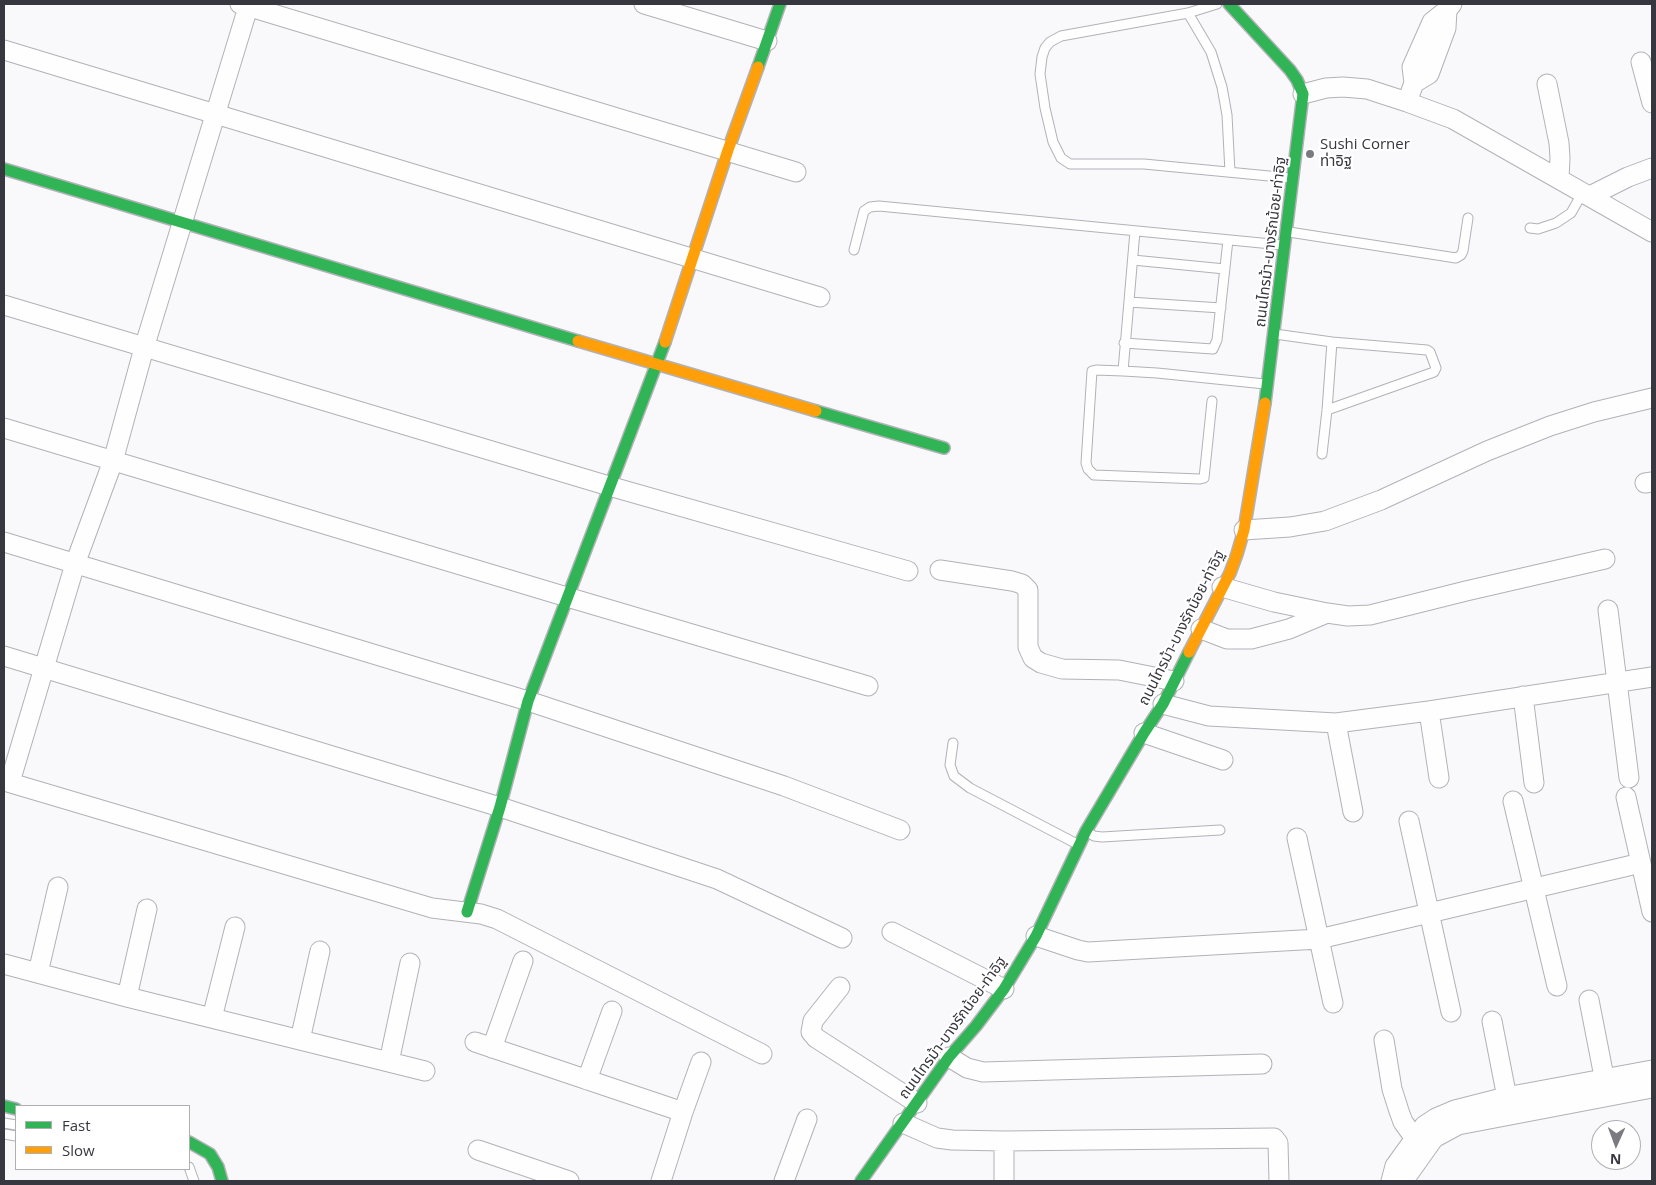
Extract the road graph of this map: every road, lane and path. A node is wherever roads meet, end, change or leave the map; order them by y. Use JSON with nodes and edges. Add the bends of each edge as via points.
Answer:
{"nodes":[{"id":1,"x":644,"y":4,"type":"edge"},
{"id":2,"x":780,"y":4,"type":"edge"},
{"id":3,"x":1217,"y":4,"type":"edge"},
{"id":4,"x":1229,"y":4,"type":"edge"},
{"id":5,"x":245,"y":5,"type":"edge"},
{"id":6,"x":1449,"y":7,"type":"edge"},
{"id":7,"x":1188,"y":13,"type":"junction"},
{"id":8,"x":767,"y":41,"type":"junction"},
{"id":9,"x":4,"y":50,"type":"edge"},
{"id":10,"x":1641,"y":62,"type":"dead end"},
{"id":11,"x":1547,"y":84,"type":"dead end"},
{"id":12,"x":1303,"y":94,"type":"junction"},
{"id":13,"x":1407,"y":102,"type":"junction"},
{"id":14,"x":1652,"y":104,"type":"edge"},
{"id":15,"x":216,"y":113,"type":"junction"},
{"id":16,"x":728,"y":150,"type":"junction"},
{"id":17,"x":1652,"y":168,"type":"edge"},
{"id":18,"x":4,"y":169,"type":"edge"},
{"id":19,"x":796,"y":172,"type":"dead end"},
{"id":20,"x":1230,"y":172,"type":"junction"},
{"id":21,"x":1293,"y":179,"type":"junction"},
{"id":22,"x":1559,"y":179,"type":"junction"},
{"id":23,"x":1586,"y":194,"type":"junction"},
{"id":24,"x":1468,"y":218,"type":"dead end"},
{"id":25,"x":183,"y":223,"type":"junction"},
{"id":26,"x":1530,"y":228,"type":"dead end"},
{"id":27,"x":1135,"y":231,"type":"junction"},
{"id":28,"x":1286,"y":232,"type":"junction"},
{"id":29,"x":1652,"y":232,"type":"edge"},
{"id":30,"x":1228,"y":240,"type":"junction"},
{"id":31,"x":1285,"y":245,"type":"junction"},
{"id":32,"x":854,"y":250,"type":"dead end"},
{"id":33,"x":693,"y":258,"type":"junction"},
{"id":34,"x":1133,"y":260,"type":"junction"},
{"id":35,"x":1225,"y":269,"type":"junction"},
{"id":36,"x":820,"y":297,"type":"dead end"},
{"id":37,"x":1130,"y":302,"type":"junction"},
{"id":38,"x":4,"y":305,"type":"edge"},
{"id":39,"x":1221,"y":308,"type":"junction"},
{"id":40,"x":1275,"y":334,"type":"junction"},
{"id":41,"x":1332,"y":342,"type":"junction"},
{"id":42,"x":1124,"y":343,"type":"junction"},
{"id":43,"x":144,"y":348,"type":"junction"},
{"id":44,"x":657,"y":366,"type":"junction"},
{"id":45,"x":1123,"y":371,"type":"junction"},
{"id":46,"x":1268,"y":384,"type":"junction"},
{"id":47,"x":1652,"y":398,"type":"edge"},
{"id":48,"x":1212,"y":401,"type":"dead end"},
{"id":49,"x":1327,"y":410,"type":"junction"},
{"id":50,"x":4,"y":428,"type":"edge"},
{"id":51,"x":944,"y":448,"type":"dead end"},
{"id":52,"x":1322,"y":454,"type":"dead end"},
{"id":53,"x":114,"y":461,"type":"junction"},
{"id":54,"x":609,"y":486,"type":"junction"},
{"id":55,"x":1244,"y":530,"type":"junction"},
{"id":56,"x":4,"y":542,"type":"edge"},
{"id":57,"x":1605,"y":559,"type":"dead end"},
{"id":58,"x":75,"y":564,"type":"junction"},
{"id":59,"x":940,"y":570,"type":"dead end"},
{"id":60,"x":908,"y":571,"type":"dead end"},
{"id":61,"x":1222,"y":586,"type":"junction"},
{"id":62,"x":567,"y":597,"type":"junction"},
{"id":63,"x":1608,"y":610,"type":"dead end"},
{"id":64,"x":1326,"y":613,"type":"junction"},
{"id":65,"x":1201,"y":630,"type":"junction"},
{"id":66,"x":4,"y":656,"type":"edge"},
{"id":67,"x":43,"y":668,"type":"junction"},
{"id":68,"x":1652,"y":677,"type":"edge"},
{"id":69,"x":1174,"y":681,"type":"junction"},
{"id":70,"x":1617,"y":682,"type":"junction"},
{"id":71,"x":868,"y":686,"type":"dead end"},
{"id":72,"x":1523,"y":696,"type":"junction"},
{"id":73,"x":528,"y":701,"type":"junction"},
{"id":74,"x":1163,"y":704,"type":"junction"},
{"id":75,"x":1429,"y":711,"type":"junction"},
{"id":76,"x":1336,"y":723,"type":"junction"},
{"id":77,"x":1144,"y":733,"type":"junction"},
{"id":78,"x":953,"y":743,"type":"dead end"},
{"id":79,"x":1223,"y":760,"type":"dead end"},
{"id":80,"x":1439,"y":778,"type":"dead end"},
{"id":81,"x":1629,"y":778,"type":"dead end"},
{"id":82,"x":7,"y":781,"type":"edge"},
{"id":83,"x":1534,"y":783,"type":"dead end"},
{"id":84,"x":1626,"y":797,"type":"dead end"},
{"id":85,"x":1513,"y":801,"type":"dead end"},
{"id":86,"x":500,"y":807,"type":"junction"},
{"id":87,"x":1352,"y":812,"type":"dead end"},
{"id":88,"x":1409,"y":821,"type":"dead end"},
{"id":89,"x":900,"y":830,"type":"dead end"},
{"id":90,"x":1220,"y":830,"type":"dead end"},
{"id":91,"x":1086,"y":831,"type":"junction"},
{"id":92,"x":1297,"y":838,"type":"dead end"},
{"id":93,"x":1079,"y":845,"type":"junction"},
{"id":94,"x":1641,"y":864,"type":"junction"},
{"id":95,"x":58,"y":887,"type":"dead end"},
{"id":96,"x":1534,"y":888,"type":"junction"},
{"id":97,"x":147,"y":909,"type":"dead end"},
{"id":98,"x":467,"y":912,"type":"junction"},
{"id":99,"x":1652,"y":912,"type":"edge"},
{"id":100,"x":1429,"y":913,"type":"junction"},
{"id":101,"x":235,"y":927,"type":"dead end"},
{"id":102,"x":892,"y":932,"type":"dead end"},
{"id":103,"x":1036,"y":936,"type":"junction"},
{"id":104,"x":842,"y":938,"type":"dead end"},
{"id":105,"x":1319,"y":939,"type":"junction"},
{"id":106,"x":320,"y":951,"type":"dead end"},
{"id":107,"x":523,"y":961,"type":"dead end"},
{"id":108,"x":410,"y":963,"type":"dead end"},
{"id":109,"x":4,"y":964,"type":"edge"},
{"id":110,"x":38,"y":973,"type":"junction"},
{"id":111,"x":1557,"y":986,"type":"dead end"},
{"id":112,"x":840,"y":987,"type":"dead end"},
{"id":113,"x":1004,"y":989,"type":"junction"},
{"id":114,"x":127,"y":997,"type":"junction"},
{"id":115,"x":1589,"y":1000,"type":"dead end"},
{"id":116,"x":1333,"y":1003,"type":"dead end"},
{"id":117,"x":612,"y":1011,"type":"dead end"},
{"id":118,"x":1451,"y":1012,"type":"dead end"},
{"id":119,"x":212,"y":1018,"type":"junction"},
{"id":120,"x":1492,"y":1021,"type":"dead end"},
{"id":121,"x":300,"y":1040,"type":"junction"},
{"id":122,"x":1384,"y":1040,"type":"dead end"},
{"id":123,"x":762,"y":1054,"type":"dead end"},
{"id":124,"x":949,"y":1057,"type":"junction"},
{"id":125,"x":389,"y":1062,"type":"junction"},
{"id":126,"x":701,"y":1062,"type":"dead end"},
{"id":127,"x":1262,"y":1064,"type":"dead end"},
{"id":128,"x":1652,"y":1070,"type":"edge"},
{"id":129,"x":425,"y":1071,"type":"dead end"},
{"id":130,"x":587,"y":1080,"type":"junction"},
{"id":131,"x":1606,"y":1087,"type":"junction"},
{"id":132,"x":1652,"y":1088,"type":"edge"},
{"id":133,"x":917,"y":1103,"type":"junction"},
{"id":134,"x":1508,"y":1106,"type":"junction"},
{"id":135,"x":683,"y":1112,"type":"junction"},
{"id":136,"x":807,"y":1119,"type":"dead end"},
{"id":137,"x":902,"y":1123,"type":"junction"},
{"id":138,"x":1004,"y":1141,"type":"junction"},
{"id":139,"x":190,"y":1142,"type":"edge"},
{"id":140,"x":1419,"y":1145,"type":"junction"},
{"id":141,"x":478,"y":1150,"type":"dead end"},
{"id":142,"x":1398,"y":1176,"type":"edge"},
{"id":143,"x":222,"y":1181,"type":"edge"},
{"id":144,"x":568,"y":1181,"type":"edge"},
{"id":145,"x":661,"y":1181,"type":"edge"},
{"id":146,"x":784,"y":1181,"type":"edge"},
{"id":147,"x":861,"y":1181,"type":"edge"},
{"id":148,"x":1004,"y":1181,"type":"edge"},
{"id":149,"x":1279,"y":1181,"type":"edge"}],
"edges":[{"from":1,"to":8,"type":"street"},
{"from":2,"to":8,"type":"street"},
{"from":3,"to":7,"type":"lane"},
{"from":4,"to":12,"type":"street","via":[[1290,70]]},
{"from":5,"to":15,"type":"street"},
{"from":5,"to":16,"type":"street"},
{"from":6,"to":13,"type":"street","via":[[1432,22],[1412,67],[1414,83]]},
{"from":7,"to":20,"type":"lane","via":[[1211,52],[1222,87]]},
{"from":7,"to":20,"type":"lane","via":[[1060,36],[1050,42],[1042,57],[1040,74],[1053,142],[1061,158],[1070,164],[1144,164]]},
{"from":8,"to":16,"type":"street"},
{"from":9,"to":15,"type":"street"},
{"from":10,"to":14,"type":"street"},
{"from":11,"to":22,"type":"street","via":[[1559,143]]},
{"from":12,"to":13,"type":"street","via":[[1343,87],[1366,89]]},
{"from":12,"to":21,"type":"street","name":"ถนนไทรม้า-บางรักน้อย-ท่าอิฐ"},
{"from":13,"to":22,"type":"street","via":[[1453,119]]},
{"from":15,"to":25,"type":"street"},
{"from":15,"to":33,"type":"street"},
{"from":16,"to":19,"type":"street"},
{"from":16,"to":33,"type":"street"},
{"from":17,"to":23,"type":"street"},
{"from":18,"to":25,"type":"street"},
{"from":20,"to":21,"type":"lane"},
{"from":21,"to":28,"type":"street","name":"ถนนไทรม้า-บางรักน้อย-ท่าอิฐ"},
{"from":22,"to":23,"type":"street"},
{"from":23,"to":26,"type":"lane","via":[[1571,213],[1556,223]]},
{"from":23,"to":29,"type":"street"},
{"from":24,"to":28,"type":"lane","via":[[1463,251],[1456,258]]},
{"from":25,"to":43,"type":"street"},
{"from":25,"to":44,"type":"street"},
{"from":27,"to":30,"type":"lane"},
{"from":27,"to":32,"type":"lane","via":[[870,207],[864,211]]},
{"from":27,"to":34,"type":"lane"},
{"from":28,"to":31,"type":"street","name":"ถนนไทรม้า-บางรักน้อย-ท่าอิฐ"},
{"from":30,"to":31,"type":"lane"},
{"from":30,"to":35,"type":"lane"},
{"from":31,"to":40,"type":"street","name":"ถนนไทรม้า-บางรักน้อย-ท่าอิฐ"},
{"from":33,"to":36,"type":"street"},
{"from":33,"to":44,"type":"street"},
{"from":34,"to":35,"type":"lane"},
{"from":34,"to":37,"type":"lane"},
{"from":35,"to":39,"type":"lane"},
{"from":37,"to":39,"type":"lane"},
{"from":37,"to":42,"type":"lane"},
{"from":38,"to":43,"type":"street"},
{"from":39,"to":42,"type":"lane","via":[[1213,349]]},
{"from":40,"to":41,"type":"lane"},
{"from":40,"to":46,"type":"street","name":"ถนนไทรม้า-บางรักน้อย-ท่าอิฐ"},
{"from":41,"to":49,"type":"lane"},
{"from":41,"to":49,"type":"lane","via":[[1427,350],[1436,370]]},
{"from":42,"to":45,"type":"lane"},
{"from":43,"to":53,"type":"street"},
{"from":43,"to":54,"type":"street"},
{"from":44,"to":51,"type":"street"},
{"from":44,"to":54,"type":"street"},
{"from":45,"to":46,"type":"lane"},
{"from":45,"to":48,"type":"lane","via":[[1092,371],[1086,463],[1094,475],[1204,478]]},
{"from":46,"to":55,"type":"street","name":"ถนนไทรม้า-บางรักน้อย-ท่าอิฐ"},
{"from":47,"to":55,"type":"street","via":[[1550,426],[1325,521]]},
{"from":49,"to":52,"type":"lane"},
{"from":50,"to":53,"type":"street"},
{"from":53,"to":58,"type":"street"},
{"from":53,"to":62,"type":"street"},
{"from":54,"to":60,"type":"street"},
{"from":54,"to":62,"type":"street"},
{"from":55,"to":61,"type":"street","name":"ถนนไทรม้า-บางรักน้อย-ท่าอิฐ","via":[[1230,574]]},
{"from":56,"to":58,"type":"street"},
{"from":57,"to":64,"type":"street","via":[[1370,615]]},
{"from":58,"to":67,"type":"street"},
{"from":58,"to":73,"type":"street"},
{"from":59,"to":69,"type":"street","via":[[1022,584],[1028,590],[1028,648],[1033,658],[1041,663],[1062,669],[1119,670]]},
{"from":61,"to":64,"type":"street"},
{"from":61,"to":65,"type":"street","name":"ถนนไทรม้า-บางรักน้อย-ท่าอิฐ"},
{"from":62,"to":71,"type":"street"},
{"from":62,"to":73,"type":"street"},
{"from":63,"to":70,"type":"street"},
{"from":64,"to":65,"type":"street","via":[[1290,629],[1251,638],[1227,639]]},
{"from":65,"to":69,"type":"street","name":"ถนนไทรม้า-บางรักน้อย-ท่าอิฐ"},
{"from":66,"to":67,"type":"street"},
{"from":67,"to":82,"type":"street"},
{"from":67,"to":86,"type":"street"},
{"from":68,"to":70,"type":"street"},
{"from":69,"to":74,"type":"street","name":"ถนนไทรม้า-บางรักน้อย-ท่าอิฐ"},
{"from":70,"to":72,"type":"street"},
{"from":70,"to":81,"type":"street"},
{"from":72,"to":75,"type":"street"},
{"from":72,"to":83,"type":"street"},
{"from":73,"to":86,"type":"street"},
{"from":73,"to":89,"type":"street","via":[[784,786]]},
{"from":74,"to":76,"type":"street","via":[[1208,716]]},
{"from":74,"to":77,"type":"street","name":"ถนนไทรม้า-บางรักน้อย-ท่าอิฐ"},
{"from":75,"to":76,"type":"street"},
{"from":75,"to":80,"type":"street"},
{"from":76,"to":87,"type":"street"},
{"from":77,"to":79,"type":"street"},
{"from":77,"to":91,"type":"street","name":"ถนนไทรม้า-บางรักน้อย-ท่าอิฐ"},
{"from":78,"to":93,"type":"lane","via":[[950,765],[954,776],[970,788]]},
{"from":82,"to":98,"type":"street","via":[[432,908]]},
{"from":84,"to":94,"type":"street"},
{"from":85,"to":96,"type":"street"},
{"from":86,"to":98,"type":"street"},
{"from":86,"to":104,"type":"street","via":[[717,879]]},
{"from":88,"to":100,"type":"street"},
{"from":90,"to":91,"type":"lane","via":[[1102,836]]},
{"from":91,"to":93,"type":"street","name":"ถนนไทรม้า-บางรักน้อย-ท่าอิฐ"},
{"from":92,"to":105,"type":"street"},
{"from":93,"to":103,"type":"street","name":"ถนนไทรม้า-บางรักน้อย-ท่าอิฐ"},
{"from":94,"to":96,"type":"street"},
{"from":94,"to":99,"type":"street"},
{"from":95,"to":110,"type":"street"},
{"from":96,"to":100,"type":"street"},
{"from":96,"to":111,"type":"street"},
{"from":97,"to":114,"type":"street"},
{"from":98,"to":123,"type":"street","via":[[496,919]]},
{"from":100,"to":105,"type":"street"},
{"from":100,"to":118,"type":"street"},
{"from":101,"to":119,"type":"street"},
{"from":102,"to":113,"type":"street"},
{"from":103,"to":105,"type":"street","via":[[1088,952]]},
{"from":103,"to":113,"type":"street","name":"ถนนไทรม้า-บางรักน้อย-ท่าอิฐ"},
{"from":105,"to":116,"type":"street"},
{"from":106,"to":121,"type":"street"},
{"from":107,"to":130,"type":"street","via":[[483,1045]]},
{"from":108,"to":125,"type":"street"},
{"from":109,"to":110,"type":"street"},
{"from":110,"to":114,"type":"street"},
{"from":112,"to":133,"type":"street","via":[[813,1021],[811,1032]]},
{"from":113,"to":124,"type":"street","name":"ถนนไทรม้า-บางรักน้อย-ท่าอิฐ"},
{"from":114,"to":119,"type":"street"},
{"from":115,"to":131,"type":"street"},
{"from":117,"to":130,"type":"street"},
{"from":119,"to":121,"type":"street"},
{"from":120,"to":134,"type":"street"},
{"from":121,"to":125,"type":"street"},
{"from":122,"to":140,"type":"street","via":[[1399,1111]]},
{"from":124,"to":127,"type":"street","via":[[966,1068],[983,1072]]},
{"from":124,"to":133,"type":"street","name":"ถนนไทรม้า-บางรักน้อย-ท่าอิฐ"},
{"from":125,"to":129,"type":"street"},
{"from":126,"to":135,"type":"street"},
{"from":128,"to":131,"type":"street"},
{"from":130,"to":135,"type":"street"},
{"from":131,"to":132,"type":"street"},
{"from":131,"to":134,"type":"street"},
{"from":133,"to":137,"type":"street","name":"ถนนไทรม้า-บางรักน้อย-ท่าอิฐ"},
{"from":134,"to":140,"type":"street","via":[[1458,1125]]},
{"from":135,"to":145,"type":"street"},
{"from":136,"to":146,"type":"street"},
{"from":137,"to":138,"type":"street","via":[[937,1138]]},
{"from":137,"to":147,"type":"street","name":"ถนนไทรม้า-บางรักน้อย-ท่าอิฐ"},
{"from":138,"to":148,"type":"street"},
{"from":138,"to":149,"type":"street","via":[[1274,1138],[1278,1143]]},
{"from":139,"to":143,"type":"street","via":[[210,1154]]},
{"from":140,"to":142,"type":"street"},
{"from":141,"to":144,"type":"street"}]}
